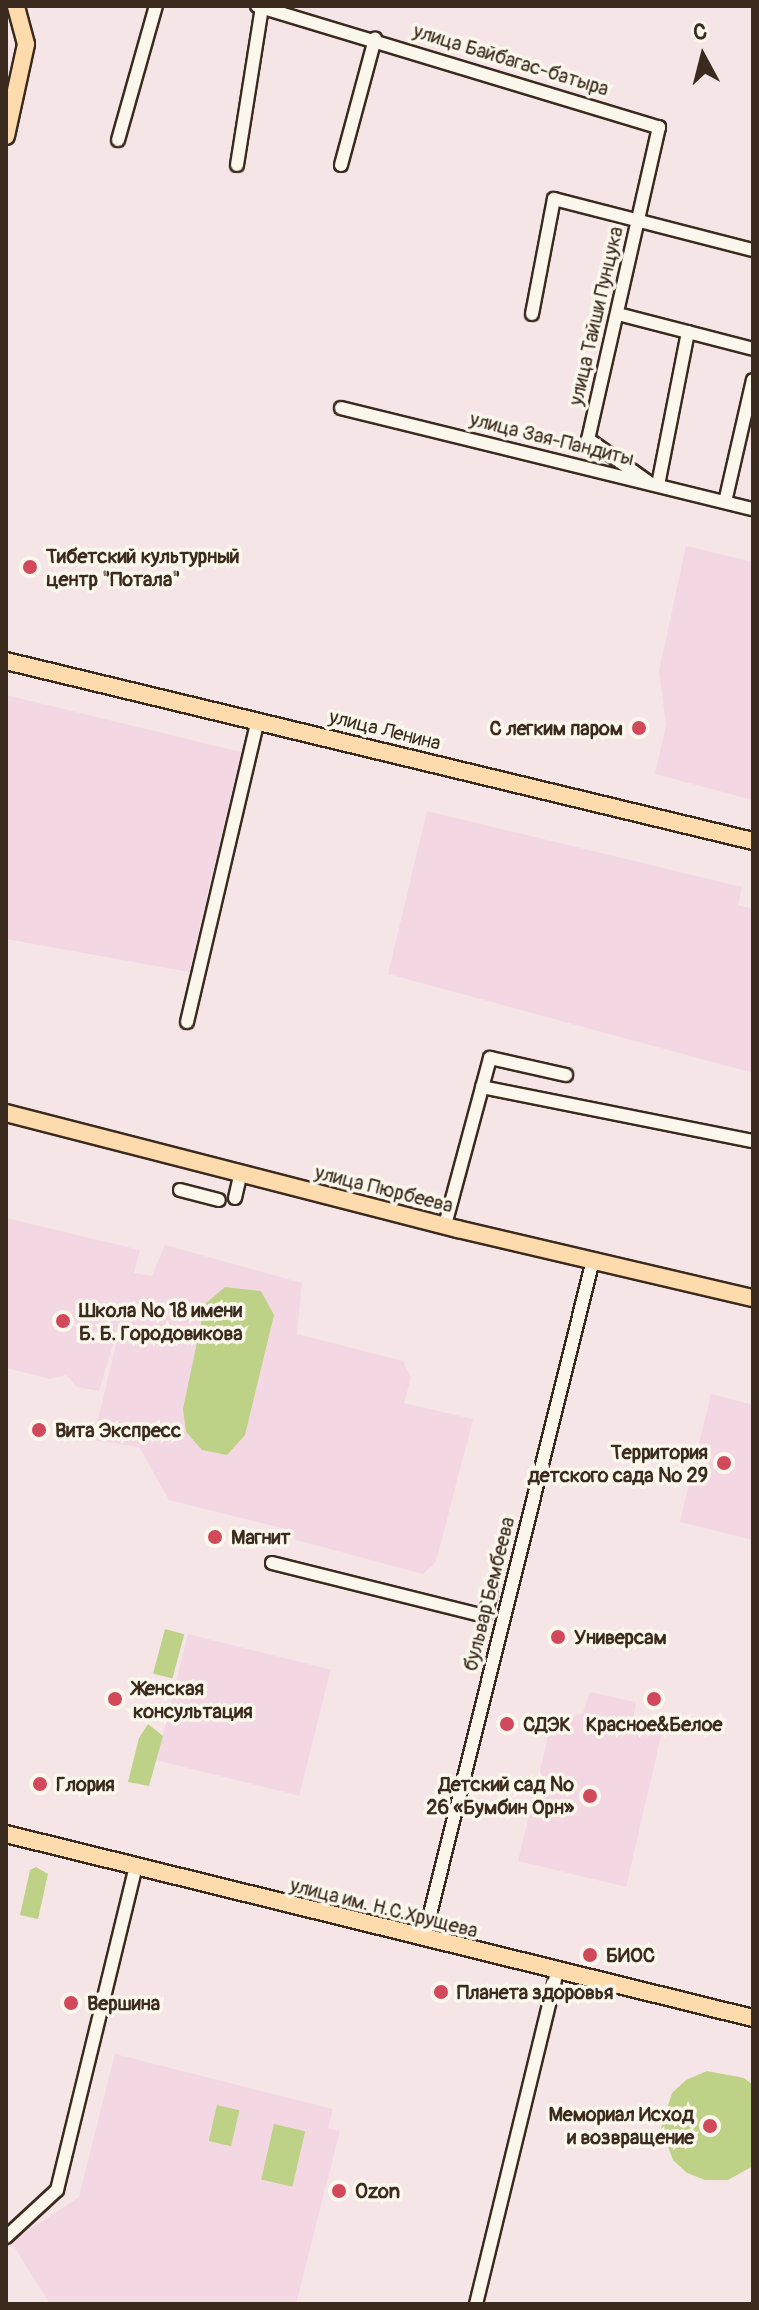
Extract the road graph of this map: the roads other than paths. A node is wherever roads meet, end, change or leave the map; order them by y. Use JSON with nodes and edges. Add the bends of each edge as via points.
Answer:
{"nodes":[{"id":1,"x":16,"y":6,"type":"edge"},
{"id":2,"x":156,"y":6,"type":"edge"},
{"id":3,"x":260,"y":7,"type":"edge"},
{"id":4,"x":375,"y":39,"type":"junction"},
{"id":5,"x":659,"y":127,"type":"joint"},
{"id":6,"x":6,"y":136,"type":"edge"},
{"id":7,"x":118,"y":140,"type":"dead end"},
{"id":8,"x":237,"y":165,"type":"dead end"},
{"id":9,"x":341,"y":165,"type":"dead end"},
{"id":10,"x":639,"y":220,"type":"junction"},
{"id":11,"x":753,"y":250,"type":"edge"},
{"id":12,"x":532,"y":314,"type":"dead end"},
{"id":13,"x":618,"y":314,"type":"junction"},
{"id":14,"x":688,"y":332,"type":"junction"},
{"id":15,"x":753,"y":349,"type":"edge"},
{"id":16,"x":753,"y":380,"type":"edge"},
{"id":17,"x":341,"y":408,"type":"dead end"},
{"id":18,"x":654,"y":484,"type":"junction"},
{"id":19,"x":725,"y":502,"type":"junction"},
{"id":20,"x":753,"y":509,"type":"edge"},
{"id":21,"x":6,"y":661,"type":"edge"},
{"id":22,"x":258,"y":720,"type":"junction"},
{"id":23,"x":753,"y":841,"type":"edge"},
{"id":24,"x":187,"y":1022,"type":"dead end"},
{"id":25,"x":566,"y":1075,"type":"dead end"},
{"id":26,"x":482,"y":1087,"type":"junction"},
{"id":27,"x":6,"y":1113,"type":"edge"},
{"id":28,"x":753,"y":1141,"type":"edge"},
{"id":29,"x":241,"y":1173,"type":"junction"},
{"id":30,"x":180,"y":1190,"type":"dead end"},
{"id":31,"x":235,"y":1198,"type":"dead end"},
{"id":32,"x":219,"y":1200,"type":"dead end"},
{"id":33,"x":445,"y":1225,"type":"junction"},
{"id":34,"x":593,"y":1260,"type":"junction"},
{"id":35,"x":753,"y":1298,"type":"edge"},
{"id":36,"x":272,"y":1563,"type":"dead end"},
{"id":37,"x":491,"y":1592,"type":"dead end"},
{"id":38,"x":6,"y":1834,"type":"edge"},
{"id":39,"x":136,"y":1867,"type":"junction"},
{"id":40,"x":424,"y":1938,"type":"junction"},
{"id":41,"x":557,"y":1972,"type":"junction"},
{"id":42,"x":753,"y":2018,"type":"edge"},
{"id":43,"x":6,"y":2237,"type":"edge"},
{"id":44,"x":476,"y":2304,"type":"edge"}],
"edges":[{"from":1,"to":6,"type":"main road","via":[[26,44]]},
{"from":2,"to":7,"type":"street"},
{"from":3,"to":4,"type":"street","name":"улица Байбагас-батыра"},
{"from":3,"to":8,"type":"street"},
{"from":4,"to":5,"type":"street","name":"улица Байбагас-батыра"},
{"from":4,"to":9,"type":"street"},
{"from":5,"to":10,"type":"street","name":"улица Тайши Пунцука"},
{"from":10,"to":11,"type":"street"},
{"from":10,"to":12,"type":"street","via":[[554,199]]},
{"from":10,"to":13,"type":"street","name":"улица Тайши Пунцука"},
{"from":13,"to":14,"type":"street"},
{"from":13,"to":18,"type":"street","name":"улица Тайши Пунцука","via":[[588,439]]},
{"from":14,"to":15,"type":"street"},
{"from":14,"to":18,"type":"street"},
{"from":16,"to":19,"type":"street"},
{"from":17,"to":18,"type":"street","name":"улица Зая-Пандиты"},
{"from":18,"to":19,"type":"street","name":"улица Зая-Пандиты"},
{"from":19,"to":20,"type":"street","name":"улица Зая-Пандиты"},
{"from":21,"to":22,"type":"main road","name":"улица Ленина"},
{"from":22,"to":23,"type":"main road","name":"улица Ленина"},
{"from":22,"to":24,"type":"street"},
{"from":25,"to":26,"type":"street","via":[[490,1058]]},
{"from":26,"to":28,"type":"street"},
{"from":26,"to":33,"type":"street"},
{"from":27,"to":29,"type":"main road","name":"улица Пюрбеева"},
{"from":29,"to":31,"type":"street"},
{"from":29,"to":33,"type":"main road","name":"улица Пюрбеева"},
{"from":30,"to":32,"type":"street"},
{"from":33,"to":34,"type":"main road","name":"улица Пюрбеева"},
{"from":34,"to":35,"type":"main road","name":"улица Пюрбеева"},
{"from":34,"to":40,"type":"street","name":"бульвар Бембеева"},
{"from":36,"to":37,"type":"street","name":"бульвар Бембеева","via":[[485,1616]]},
{"from":38,"to":39,"type":"main road","name":"улица им. Н.С.Хрущева"},
{"from":39,"to":40,"type":"main road","name":"улица им. Н.С.Хрущева"},
{"from":39,"to":43,"type":"street","via":[[57,2190]]},
{"from":40,"to":41,"type":"main road","name":"улица им. Н.С.Хрущева"},
{"from":41,"to":42,"type":"main road","name":"улица им. Н.С.Хрущева"},
{"from":41,"to":44,"type":"street"}]}
